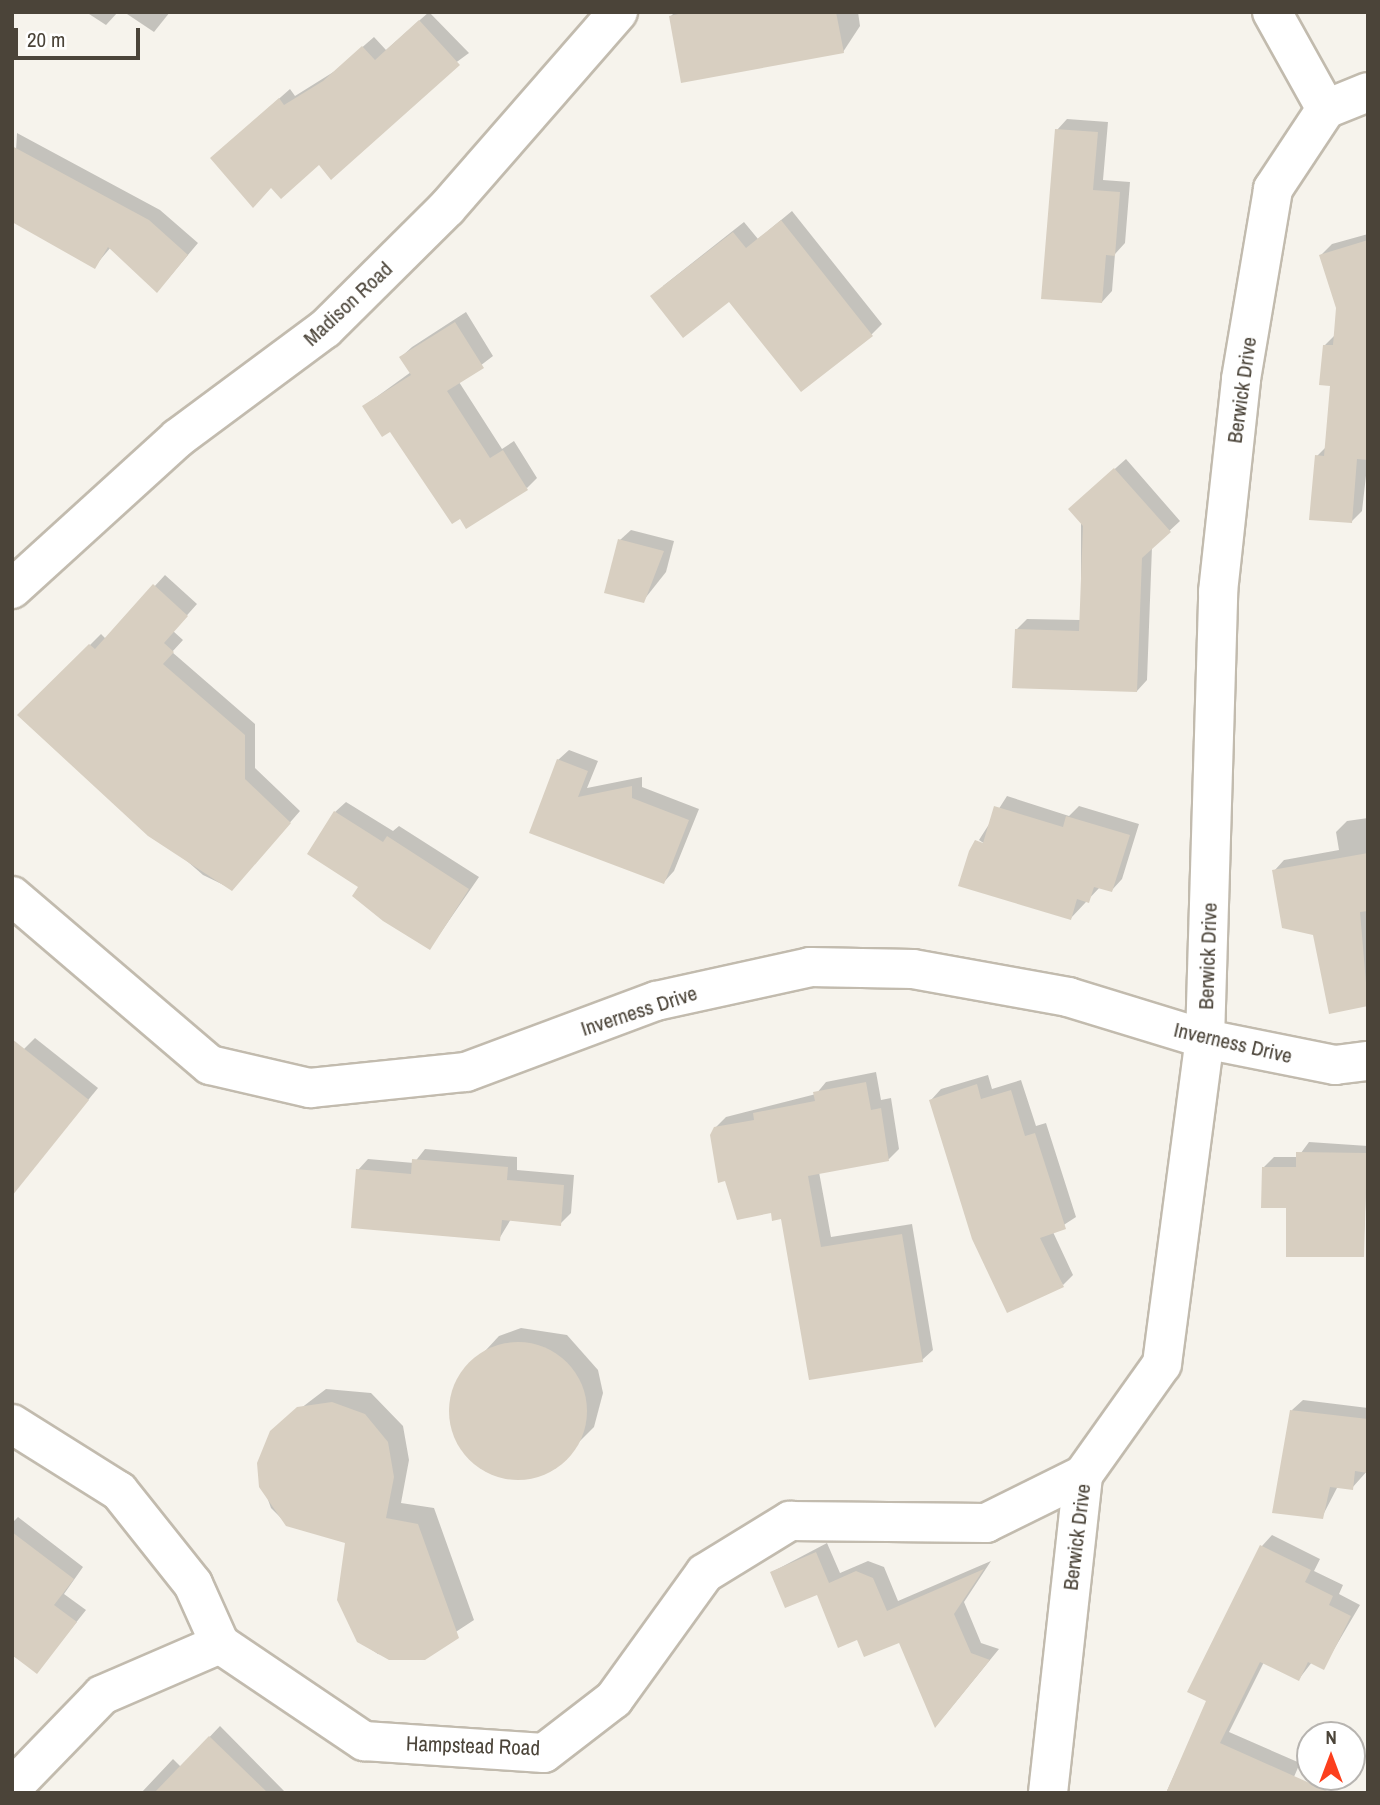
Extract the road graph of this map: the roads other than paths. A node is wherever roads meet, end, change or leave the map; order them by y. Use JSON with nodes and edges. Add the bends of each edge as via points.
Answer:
{"nodes":[{"id":1,"x":618,"y":12,"type":"edge"},
{"id":2,"x":1272,"y":12,"type":"edge"},
{"id":3,"x":1368,"y":92,"type":"edge"},
{"id":4,"x":1326,"y":109,"type":"junction"},
{"id":5,"x":12,"y":589,"type":"edge"},
{"id":6,"x":12,"y":896,"type":"edge"},
{"id":7,"x":1205,"y":1040,"type":"junction"},
{"id":8,"x":1368,"y":1061,"type":"edge"},
{"id":9,"x":12,"y":1424,"type":"edge"},
{"id":10,"x":1083,"y":1475,"type":"junction"},
{"id":11,"x":220,"y":1644,"type":"junction"},
{"id":12,"x":12,"y":1788,"type":"edge"},
{"id":13,"x":1048,"y":1793,"type":"edge"}],
"edges":[{"from":1,"to":5,"type":"street","name":"Madison Road","via":[[447,208],[325,329],[178,438]]},
{"from":2,"to":4,"type":"street"},
{"from":3,"to":4,"type":"street"},
{"from":4,"to":7,"type":"street","name":"Berwick Drive","via":[[1273,189],[1241,379],[1219,592]]},
{"from":6,"to":7,"type":"street","name":"Inverness Drive","via":[[210,1065],[310,1088],[466,1072],[656,1001],[810,967],[913,969],[1068,997]]},
{"from":7,"to":8,"type":"street","name":"Inverness Drive","via":[[1335,1065]]},
{"from":7,"to":10,"type":"street","name":"Berwick Drive","via":[[1162,1364]]},
{"from":9,"to":11,"type":"street","via":[[119,1491],[193,1584]]},
{"from":10,"to":11,"type":"street","name":"Hampstead Road","via":[[986,1523],[790,1521],[705,1573],[614,1699],[544,1753],[364,1741]]},
{"from":10,"to":13,"type":"street","name":"Berwick Drive"},
{"from":11,"to":12,"type":"street","via":[[103,1695]]}]}
